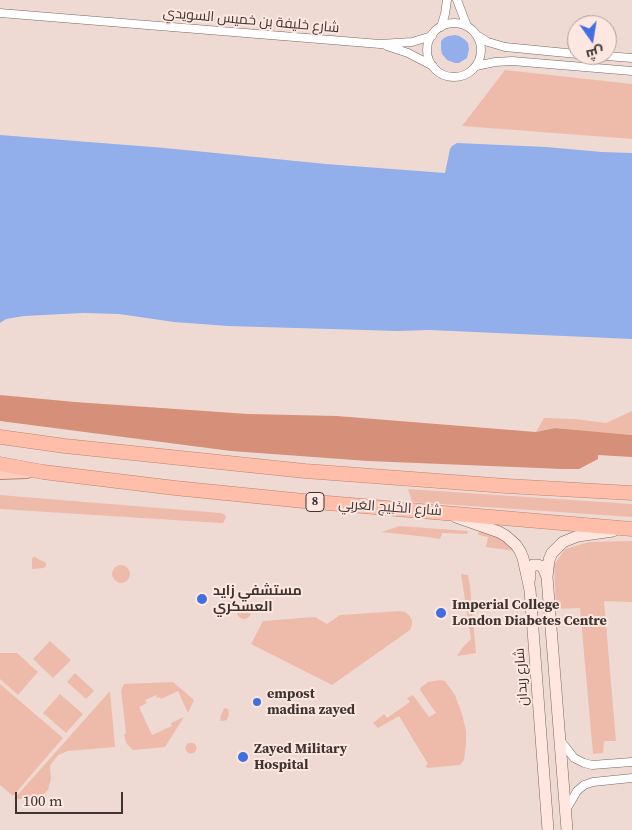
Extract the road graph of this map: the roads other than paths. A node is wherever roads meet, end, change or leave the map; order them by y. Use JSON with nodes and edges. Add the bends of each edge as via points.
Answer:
{"nodes":[{"id":1,"x":447,"y":0,"type":"edge"},
{"id":2,"x":457,"y":0,"type":"edge"},
{"id":3,"x":0,"y":13,"type":"edge"},
{"id":4,"x":467,"y":26,"type":"junction"},
{"id":5,"x":441,"y":27,"type":"junction"},
{"id":6,"x":432,"y":36,"type":"junction"},
{"id":7,"x":478,"y":36,"type":"junction"},
{"id":8,"x":380,"y":44,"type":"junction"},
{"id":9,"x":567,"y":53,"type":"edge"},
{"id":10,"x":617,"y":57,"type":"edge"},
{"id":11,"x":632,"y":58,"type":"edge"},
{"id":12,"x":433,"y":66,"type":"junction"},
{"id":13,"x":476,"y":66,"type":"junction"},
{"id":14,"x":632,"y":71,"type":"edge"},
{"id":15,"x":0,"y":437,"type":"edge"},
{"id":16,"x":0,"y":464,"type":"edge"},
{"id":17,"x":43,"y":472,"type":"junction"},
{"id":18,"x":0,"y":473,"type":"edge"},
{"id":19,"x":632,"y":493,"type":"edge"},
{"id":20,"x":442,"y":512,"type":"junction"},
{"id":21,"x":632,"y":529,"type":"edge"},
{"id":22,"x":547,"y":577,"type":"junction"},
{"id":23,"x":530,"y":590,"type":"junction"},
{"id":24,"x":560,"y":740,"type":"junction"},
{"id":25,"x":632,"y":762,"type":"edge"},
{"id":26,"x":600,"y":764,"type":"junction"},
{"id":27,"x":632,"y":778,"type":"edge"},
{"id":28,"x":602,"y":781,"type":"junction"},
{"id":29,"x":565,"y":811,"type":"junction"},
{"id":30,"x":548,"y":830,"type":"edge"},
{"id":31,"x":566,"y":830,"type":"edge"}],
"edges":[{"from":1,"to":5,"type":"street"},
{"from":2,"to":4,"type":"street"},
{"from":3,"to":8,"type":"street","name":"شارع خليفة بن خميس السويدي"},
{"from":4,"to":5,"type":"street","via":[[454,23]]},
{"from":4,"to":7,"type":"street"},
{"from":5,"to":6,"type":"street"},
{"from":6,"to":8,"type":"street","name":"شارع خليفة بن خميس السويدي","via":[[412,42]]},
{"from":6,"to":12,"type":"street","via":[[428,48]]},
{"from":7,"to":9,"type":"street","via":[[505,47]]},
{"from":7,"to":13,"type":"street","via":[[482,48]]},
{"from":8,"to":12,"type":"street","name":"شارع خليفة بن خميس السويدي"},
{"from":10,"to":11,"type":"street"},
{"from":12,"to":13,"type":"street","via":[[442,74],[454,77],[467,74]]},
{"from":13,"to":14,"type":"street","via":[[512,61]]},
{"from":15,"to":19,"type":"highway","number":"8","via":[[305,470]]},
{"from":16,"to":17,"type":"highway","name":"شارع الخَلِيج العَربِي","number":"8"},
{"from":17,"to":18,"type":"main road"},
{"from":17,"to":20,"type":"highway","name":"شارع الخَلِيج العَربِي","number":"8","via":[[304,502]]},
{"from":20,"to":21,"type":"highway","name":"شارع الخَلِيج العَربِي","number":"8"},
{"from":20,"to":23,"type":"main road","name":"شارع ربدان","via":[[499,532],[512,541],[520,551]]},
{"from":21,"to":22,"type":"main road","via":[[578,536],[563,542],[549,560]]},
{"from":22,"to":23,"type":"main road","via":[[542,566],[533,566],[529,573]]},
{"from":22,"to":24,"type":"main road"},
{"from":23,"to":30,"type":"main road","name":"شارع ربدان"},
{"from":24,"to":26,"type":"street","via":[[580,762]]},
{"from":24,"to":29,"type":"main road"},
{"from":25,"to":26,"type":"street"},
{"from":26,"to":28,"type":"street"},
{"from":27,"to":28,"type":"street"},
{"from":28,"to":29,"type":"street","via":[[580,788]]},
{"from":29,"to":31,"type":"main road"}]}
